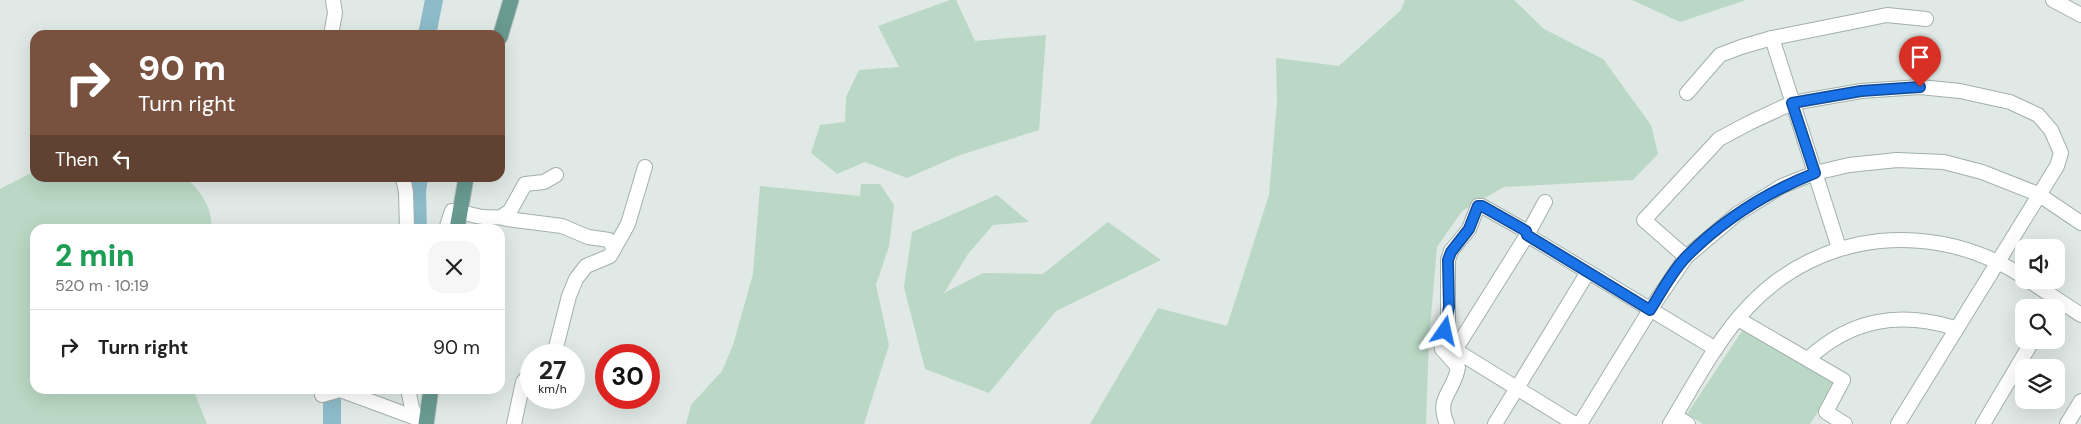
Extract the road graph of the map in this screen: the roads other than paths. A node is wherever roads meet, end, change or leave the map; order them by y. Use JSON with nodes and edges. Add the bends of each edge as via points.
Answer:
{"nodes":[{"id":1,"x":333,"y":0,"type":"edge"},
{"id":2,"x":511,"y":0,"type":"edge"},
{"id":3,"x":2053,"y":0,"type":"edge"},
{"id":4,"x":2081,"y":15,"type":"edge"},
{"id":5,"x":1926,"y":19,"type":"dead end"},
{"id":6,"x":332,"y":30,"type":"edge"},
{"id":7,"x":502,"y":30,"type":"edge"},
{"id":8,"x":1772,"y":38,"type":"junction"},
{"id":9,"x":1688,"y":93,"type":"dead end"},
{"id":10,"x":1792,"y":103,"type":"junction"},
{"id":11,"x":645,"y":167,"type":"dead end"},
{"id":12,"x":1815,"y":173,"type":"junction"},
{"id":13,"x":556,"y":175,"type":"dead end"},
{"id":14,"x":404,"y":182,"type":"edge"},
{"id":15,"x":465,"y":182,"type":"edge"},
{"id":16,"x":2038,"y":194,"type":"junction"},
{"id":17,"x":1545,"y":202,"type":"dead end"},
{"id":18,"x":460,"y":211,"type":"junction"},
{"id":19,"x":501,"y":217,"type":"junction"},
{"id":20,"x":2081,"y":223,"type":"edge"},
{"id":21,"x":407,"y":224,"type":"edge"},
{"id":22,"x":448,"y":224,"type":"edge"},
{"id":23,"x":458,"y":224,"type":"edge"},
{"id":24,"x":1527,"y":235,"type":"junction"},
{"id":25,"x":1839,"y":248,"type":"junction"},
{"id":26,"x":614,"y":249,"type":"junction"},
{"id":27,"x":1686,"y":257,"type":"junction"},
{"id":28,"x":1998,"y":262,"type":"junction"},
{"id":29,"x":1588,"y":272,"type":"junction"},
{"id":30,"x":2015,"y":272,"type":"edge"},
{"id":31,"x":2039,"y":289,"type":"edge"},
{"id":32,"x":2050,"y":299,"type":"edge"},
{"id":33,"x":2065,"y":308,"type":"edge"},
{"id":34,"x":1650,"y":310,"type":"junction"},
{"id":35,"x":2081,"y":315,"type":"edge"},
{"id":36,"x":1738,"y":319,"type":"junction"},
{"id":37,"x":1955,"y":328,"type":"junction"},
{"id":38,"x":557,"y":344,"type":"edge"},
{"id":39,"x":1716,"y":349,"type":"junction"},
{"id":40,"x":2028,"y":349,"type":"edge"},
{"id":41,"x":1808,"y":359,"type":"junction"},
{"id":42,"x":1517,"y":390,"type":"junction"},
{"id":43,"x":326,"y":394,"type":"edge"},
{"id":44,"x":350,"y":394,"type":"edge"},
{"id":45,"x":410,"y":394,"type":"edge"},
{"id":46,"x":429,"y":394,"type":"edge"},
{"id":47,"x":322,"y":395,"type":"dead end"},
{"id":48,"x":520,"y":396,"type":"edge"},
{"id":49,"x":2080,"y":406,"type":"edge"},
{"id":50,"x":1673,"y":420,"type":"edge"},
{"id":51,"x":421,"y":422,"type":"edge"},
{"id":52,"x":514,"y":424,"type":"edge"},
{"id":53,"x":1447,"y":424,"type":"edge"},
{"id":54,"x":1495,"y":424,"type":"edge"},
{"id":55,"x":1575,"y":424,"type":"edge"},
{"id":56,"x":1580,"y":424,"type":"edge"},
{"id":57,"x":1688,"y":424,"type":"edge"},
{"id":58,"x":1845,"y":424,"type":"edge"},
{"id":59,"x":1898,"y":424,"type":"edge"},
{"id":60,"x":1983,"y":424,"type":"edge"},
{"id":61,"x":2067,"y":424,"type":"edge"}],
"edges":[{"from":1,"to":6,"type":"street"},
{"from":2,"to":7,"type":"main road"},
{"from":3,"to":4,"type":"street"},
{"from":5,"to":8,"type":"street","via":[[1887,15]]},
{"from":8,"to":9,"type":"street","via":[[1720,55]]},
{"from":8,"to":10,"type":"street"},
{"from":10,"to":12,"type":"street"},
{"from":10,"to":16,"type":"street","via":[[1908,86],[1960,91],[2010,102],[2038,115],[2051,130],[2061,153]]},
{"from":10,"to":27,"type":"street","via":[[1719,139],[1644,220]]},
{"from":11,"to":26,"type":"street","via":[[628,224]]},
{"from":12,"to":16,"type":"street","via":[[1849,165],[1897,160],[1944,162],[1982,172]]},
{"from":12,"to":25,"type":"street"},
{"from":12,"to":27,"type":"street","via":[[1782,186],[1736,214]]},
{"from":13,"to":19,"type":"street","via":[[544,182],[525,184],[510,211]]},
{"from":14,"to":21,"type":"street"},
{"from":15,"to":18,"type":"main road"},
{"from":16,"to":20,"type":"street"},
{"from":16,"to":28,"type":"street"},
{"from":17,"to":24,"type":"street"},
{"from":18,"to":19,"type":"street","via":[[483,217]]},
{"from":18,"to":22,"type":"street","via":[[452,211]]},
{"from":18,"to":23,"type":"main road"},
{"from":19,"to":26,"type":"street","via":[[562,226],[588,237],[608,240]]},
{"from":24,"to":29,"type":"street"},
{"from":24,"to":42,"type":"street","via":[[1455,350]]},
{"from":24,"to":53,"type":"street","via":[[1526,231],[1478,206],[1469,229],[1451,252],[1448,320],[1441,343],[1442,349],[1458,367],[1442,403]]},
{"from":25,"to":28,"type":"street","via":[[1884,240],[1921,240],[1958,246]]},
{"from":25,"to":36,"type":"street","via":[[1789,273]]},
{"from":26,"to":38,"type":"street","via":[[610,256],[586,266],[576,279]]},
{"from":27,"to":34,"type":"street"},
{"from":28,"to":30,"type":"street"},
{"from":28,"to":37,"type":"street"},
{"from":29,"to":34,"type":"street"},
{"from":29,"to":42,"type":"street"},
{"from":31,"to":32,"type":"street"},
{"from":33,"to":35,"type":"street"},
{"from":34,"to":39,"type":"street"},
{"from":34,"to":56,"type":"street"},
{"from":36,"to":39,"type":"street"},
{"from":36,"to":41,"type":"street"},
{"from":37,"to":41,"type":"street","via":[[1910,318],[1870,323],[1826,342]]},
{"from":37,"to":59,"type":"street"},
{"from":39,"to":50,"type":"street"},
{"from":40,"to":60,"type":"street"},
{"from":41,"to":58,"type":"street","via":[[1844,380],[1826,412]]},
{"from":42,"to":54,"type":"street"},
{"from":42,"to":55,"type":"street"},
{"from":43,"to":47,"type":"street"},
{"from":44,"to":51,"type":"street"},
{"from":45,"to":51,"type":"street"},
{"from":46,"to":51,"type":"main road"},
{"from":48,"to":52,"type":"street"},
{"from":49,"to":61,"type":"street"},
{"from":50,"to":57,"type":"street"}]}
